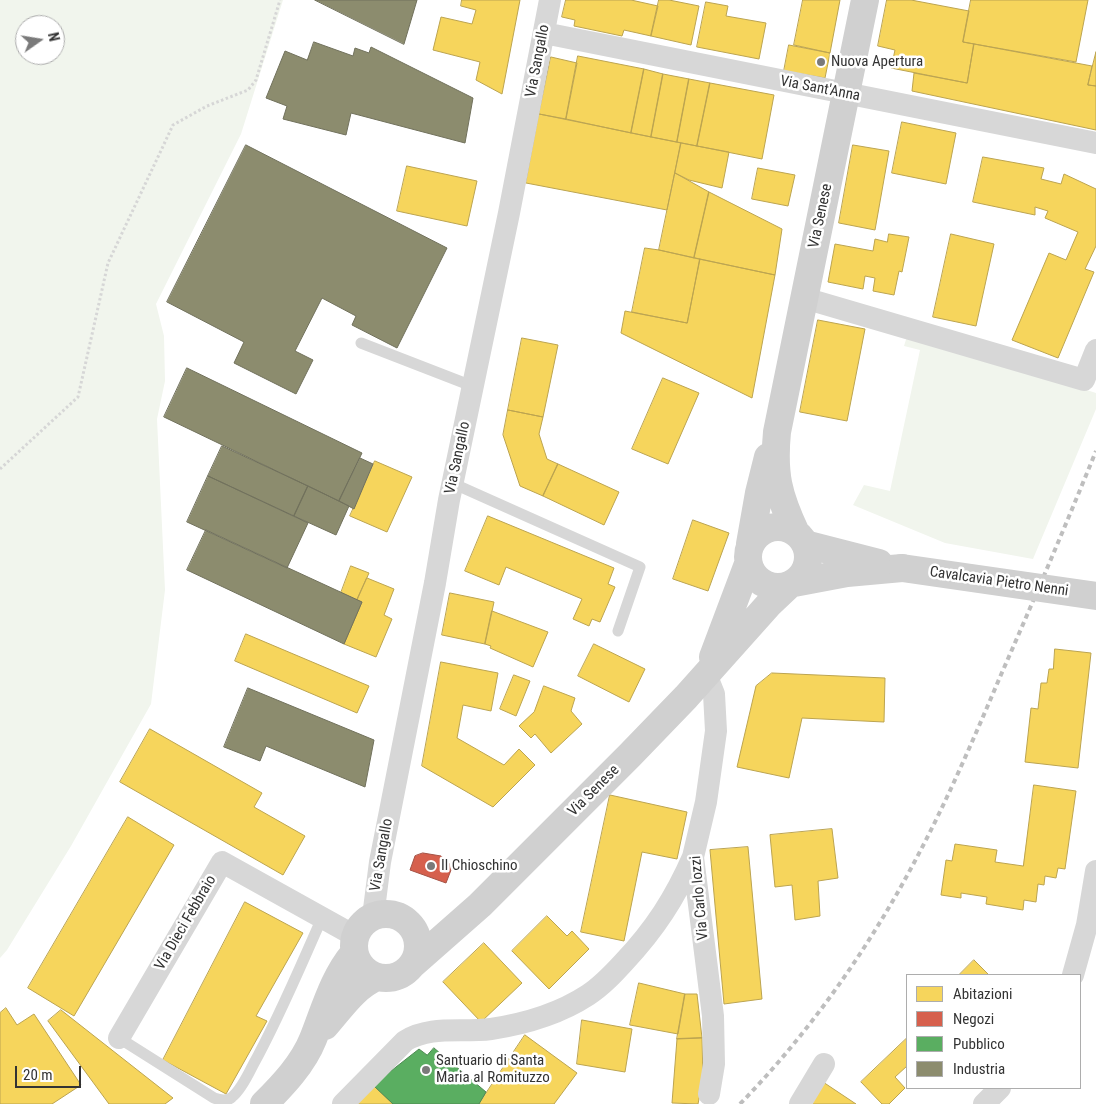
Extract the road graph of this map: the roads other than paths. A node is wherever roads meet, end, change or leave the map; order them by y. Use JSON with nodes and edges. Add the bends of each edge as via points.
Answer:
{"nodes":[{"id":1,"x":550,"y":0,"type":"edge"},
{"id":2,"x":865,"y":0,"type":"edge"},
{"id":3,"x":544,"y":33,"type":"junction"},
{"id":4,"x":847,"y":94,"type":"junction"},
{"id":5,"x":1096,"y":143,"type":"edge"},
{"id":6,"x":804,"y":298,"type":"junction"},
{"id":7,"x":360,"y":343,"type":"dead end"},
{"id":8,"x":1096,"y":350,"type":"edge"},
{"id":9,"x":472,"y":386,"type":"junction"},
{"id":10,"x":776,"y":432,"type":"junction"},
{"id":11,"x":452,"y":483,"type":"junction"},
{"id":12,"x":801,"y":538,"type":"junction"},
{"id":13,"x":749,"y":554,"type":"junction"},
{"id":14,"x":902,"y":568,"type":"junction"},
{"id":15,"x":791,"y":584,"type":"junction"},
{"id":16,"x":1096,"y":596,"type":"edge"},
{"id":17,"x":618,"y":631,"type":"dead end"},
{"id":18,"x":706,"y":674,"type":"junction"},
{"id":19,"x":693,"y":857,"type":"junction"},
{"id":20,"x":1096,"y":871,"type":"edge"},
{"id":21,"x":480,"y":904,"type":"junction"},
{"id":22,"x":322,"y":918,"type":"junction"},
{"id":23,"x":412,"y":926,"type":"junction"},
{"id":24,"x":361,"y":935,"type":"junction"},
{"id":25,"x":413,"y":964,"type":"junction"},
{"id":26,"x":1072,"y":974,"type":"edge"},
{"id":27,"x":377,"y":977,"type":"junction"},
{"id":28,"x":119,"y":1038,"type":"joint"},
{"id":29,"x":312,"y":1040,"type":"junction"},
{"id":30,"x":824,"y":1064,"type":"dead end"},
{"id":31,"x":999,"y":1089,"type":"edge"},
{"id":32,"x":709,"y":1094,"type":"dead end"},
{"id":33,"x":264,"y":1104,"type":"edge"},
{"id":34,"x":343,"y":1104,"type":"edge"},
{"id":35,"x":800,"y":1104,"type":"edge"},
{"id":36,"x":984,"y":1104,"type":"edge"}],
"edges":[{"from":1,"to":3,"type":"street","name":"Via Sangallo"},
{"from":2,"to":4,"type":"main road","name":"Via Senese"},
{"from":3,"to":4,"type":"street","name":"Via Sant'Anna"},
{"from":3,"to":9,"type":"street","name":"Via Sangallo"},
{"from":4,"to":5,"type":"street","name":"Via Sant'Anna"},
{"from":4,"to":6,"type":"main road","name":"Via Senese"},
{"from":6,"to":8,"type":"street","via":[[1084,380]]},
{"from":6,"to":10,"type":"main road","name":"Via Senese"},
{"from":7,"to":9,"type":"lane"},
{"from":9,"to":11,"type":"street","name":"Via Sangallo"},
{"from":10,"to":12,"type":"main road","name":"Via Senese","via":[[778,487],[784,508]]},
{"from":10,"to":13,"type":"main road","name":"Via Senese","via":[[765,467]]},
{"from":11,"to":17,"type":"lane","via":[[640,567]]},
{"from":11,"to":24,"type":"street","name":"Via Sangallo","via":[[380,862]]},
{"from":12,"to":13,"type":"main road","via":[[779,527],[770,528],[755,537]]},
{"from":12,"to":14,"type":"main road","name":"Cavalcavia Pietro Nenni"},
{"from":12,"to":15,"type":"main road","via":[[808,552],[805,570]]},
{"from":13,"to":15,"type":"main road","via":[[752,573],[759,581],[778,587]]},
{"from":13,"to":18,"type":"main road","name":"Via Senese"},
{"from":14,"to":15,"type":"main road","name":"Cavalcavia Pietro Nenni","via":[[847,573]]},
{"from":14,"to":16,"type":"main road","name":"Cavalcavia Pietro Nenni","bridge":true},
{"from":15,"to":18,"type":"main road","name":"Via Senese"},
{"from":18,"to":19,"type":"street","name":"Via Carlo Iozzi","via":[[716,703],[715,742]]},
{"from":18,"to":21,"type":"main road","name":"Via Senese"},
{"from":19,"to":32,"type":"street","name":"Via Carlo Iozzi","via":[[713,1016],[714,1064]]},
{"from":19,"to":34,"type":"street","via":[[676,894],[650,933],[615,972],[587,996],[566,1007],[510,1025],[427,1031],[415,1035],[405,1041]]},
{"from":20,"to":26,"type":"street","via":[[1087,925]]},
{"from":21,"to":23,"type":"main road","name":"Via Senese"},
{"from":21,"to":25,"type":"main road","name":"Via Senese"},
{"from":22,"to":24,"type":"street","name":"Via Dieci Febbraio"},
{"from":22,"to":28,"type":"street","name":"Via Dieci Febbraio","via":[[222,862]]},
{"from":22,"to":28,"type":"lane","via":[[260,1053],[229,1100],[214,1098]]},
{"from":23,"to":24,"type":"main road","via":[[404,919],[384,914]]},
{"from":23,"to":25,"type":"main road","via":[[418,945]]},
{"from":24,"to":27,"type":"main road","via":[[362,968]]},
{"from":24,"to":29,"type":"main road","name":"Via Senese","via":[[336,981]]},
{"from":25,"to":27,"type":"main road","name":"Via Senese","via":[[397,977]]},
{"from":27,"to":29,"type":"main road","name":"Via Senese","via":[[354,992]]},
{"from":29,"to":33,"type":"main road","name":"Via Senese","via":[[290,1076]]},
{"from":30,"to":35,"type":"street"},
{"from":31,"to":36,"type":"street"}]}
